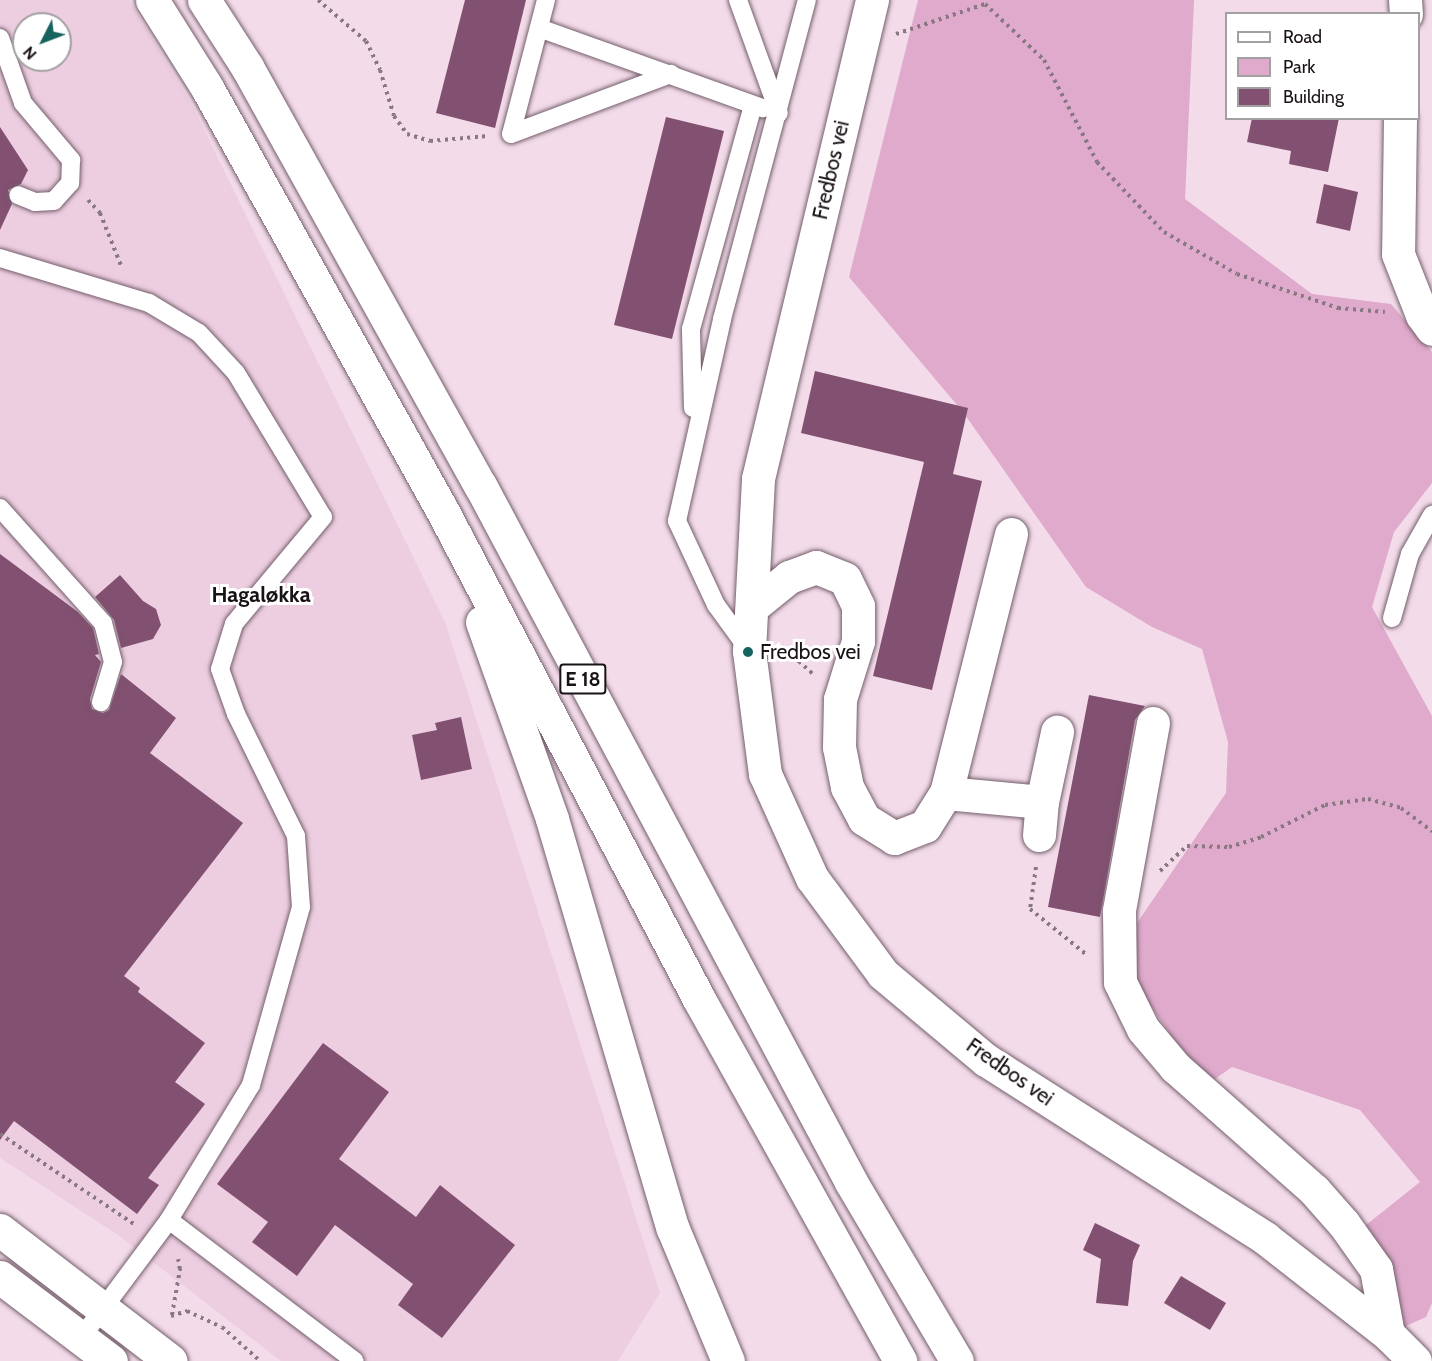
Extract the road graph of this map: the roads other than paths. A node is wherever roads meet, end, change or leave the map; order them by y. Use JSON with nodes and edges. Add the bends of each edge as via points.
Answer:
{"nodes":[{"id":1,"x":152,"y":0,"type":"edge"},
{"id":2,"x":204,"y":0,"type":"edge"},
{"id":3,"x":546,"y":0,"type":"edge"},
{"id":4,"x":738,"y":0,"type":"edge"},
{"id":5,"x":807,"y":0,"type":"edge"},
{"id":6,"x":872,"y":0,"type":"edge"},
{"id":7,"x":539,"y":28,"type":"junction"},
{"id":8,"x":0,"y":38,"type":"edge"},
{"id":9,"x":671,"y":74,"type":"junction"},
{"id":10,"x":753,"y":105,"type":"junction"},
{"id":11,"x":779,"y":113,"type":"junction"},
{"id":12,"x":1400,"y":120,"type":"edge"},
{"id":13,"x":18,"y":195,"type":"dead end"},
{"id":14,"x":0,"y":258,"type":"edge"},
{"id":15,"x":1427,"y":322,"type":"edge"},
{"id":16,"x":694,"y":430,"type":"junction"},
{"id":17,"x":0,"y":508,"type":"edge"},
{"id":18,"x":442,"y":510,"type":"junction"},
{"id":19,"x":1432,"y":515,"type":"edge"},
{"id":20,"x":1011,"y":534,"type":"dead end"},
{"id":21,"x":1392,"y":618,"type":"dead end"},
{"id":22,"x":751,"y":626,"type":"junction"},
{"id":23,"x":101,"y":702,"type":"dead end"},
{"id":24,"x":1153,"y":723,"type":"dead end"},
{"id":25,"x":1057,"y":732,"type":"dead end"},
{"id":26,"x":946,"y":793,"type":"junction"},
{"id":27,"x":1042,"y":802,"type":"junction"},
{"id":28,"x":1038,"y":849,"type":"road end"},
{"id":29,"x":169,"y":1220,"type":"junction"},
{"id":30,"x":0,"y":1230,"type":"edge"},
{"id":31,"x":0,"y":1277,"type":"edge"},
{"id":32,"x":103,"y":1309,"type":"junction"},
{"id":33,"x":1388,"y":1334,"type":"junction"},
{"id":34,"x":81,"y":1338,"type":"junction"},
{"id":35,"x":111,"y":1361,"type":"edge"},
{"id":36,"x":171,"y":1361,"type":"edge"},
{"id":37,"x":355,"y":1361,"type":"edge"},
{"id":38,"x":728,"y":1361,"type":"edge"},
{"id":39,"x":900,"y":1361,"type":"edge"},
{"id":40,"x":957,"y":1361,"type":"edge"},
{"id":41,"x":1415,"y":1361,"type":"edge"}],
"edges":[{"from":1,"to":18,"type":"main road","number":"E 18","via":[[206,86]]},
{"from":2,"to":40,"type":"main road","number":"E 18","via":[[247,67],[480,485],[851,1182]]},
{"from":3,"to":7,"type":"lane"},
{"from":4,"to":11,"type":"lane"},
{"from":5,"to":11,"type":"lane"},
{"from":6,"to":22,"type":"main road","name":"Fredbos vei","via":[[758,479]]},
{"from":7,"to":9,"type":"lane"},
{"from":7,"to":9,"type":"lane","via":[[511,134]]},
{"from":8,"to":13,"type":"lane","via":[[23,103],[71,160],[70,183],[54,201],[35,202]]},
{"from":9,"to":10,"type":"lane"},
{"from":10,"to":11,"type":"lane"},
{"from":10,"to":16,"type":"lane","via":[[691,329]]},
{"from":11,"to":16,"type":"lane"},
{"from":12,"to":15,"type":"main road","via":[[1398,254]]},
{"from":14,"to":29,"type":"lane","via":[[149,303],[199,333],[236,373],[323,517],[234,624],[220,669],[236,714],[296,836],[301,907],[251,1085]]},
{"from":16,"to":22,"type":"lane","via":[[677,521],[716,605]]},
{"from":17,"to":23,"type":"lane","via":[[103,623],[113,662]]},
{"from":18,"to":38,"type":"main road","number":"E 18","via":[[552,819],[673,1229]]},
{"from":18,"to":39,"type":"main road","number":"E 18","via":[[700,1001]]},
{"from":19,"to":21,"type":"lane","via":[[1410,555]]},
{"from":20,"to":26,"type":"main road"},
{"from":22,"to":26,"type":"main road","via":[[789,577],[816,567],[844,579],[858,606],[858,641],[840,699],[838,747],[844,777],[864,819],[894,838],[925,826]]},
{"from":22,"to":33,"type":"main road","name":"Fredbos vei","via":[[765,774],[812,878],[883,974],[986,1060],[1264,1238]]},
{"from":24,"to":33,"type":"main road","via":[[1119,911],[1120,982],[1143,1029],[1175,1067],[1314,1190],[1344,1224],[1376,1269]]},
{"from":25,"to":27,"type":"main road"},
{"from":26,"to":27,"type":"main road"},
{"from":27,"to":28,"type":"main road"},
{"from":29,"to":32,"type":"lane"},
{"from":29,"to":37,"type":"lane"},
{"from":30,"to":32,"type":"main road"},
{"from":31,"to":34,"type":"main road"},
{"from":32,"to":34,"type":"lane"},
{"from":32,"to":36,"type":"main road"},
{"from":33,"to":41,"type":"main road","name":"Fredbos vei"},
{"from":34,"to":35,"type":"main road"}]}
